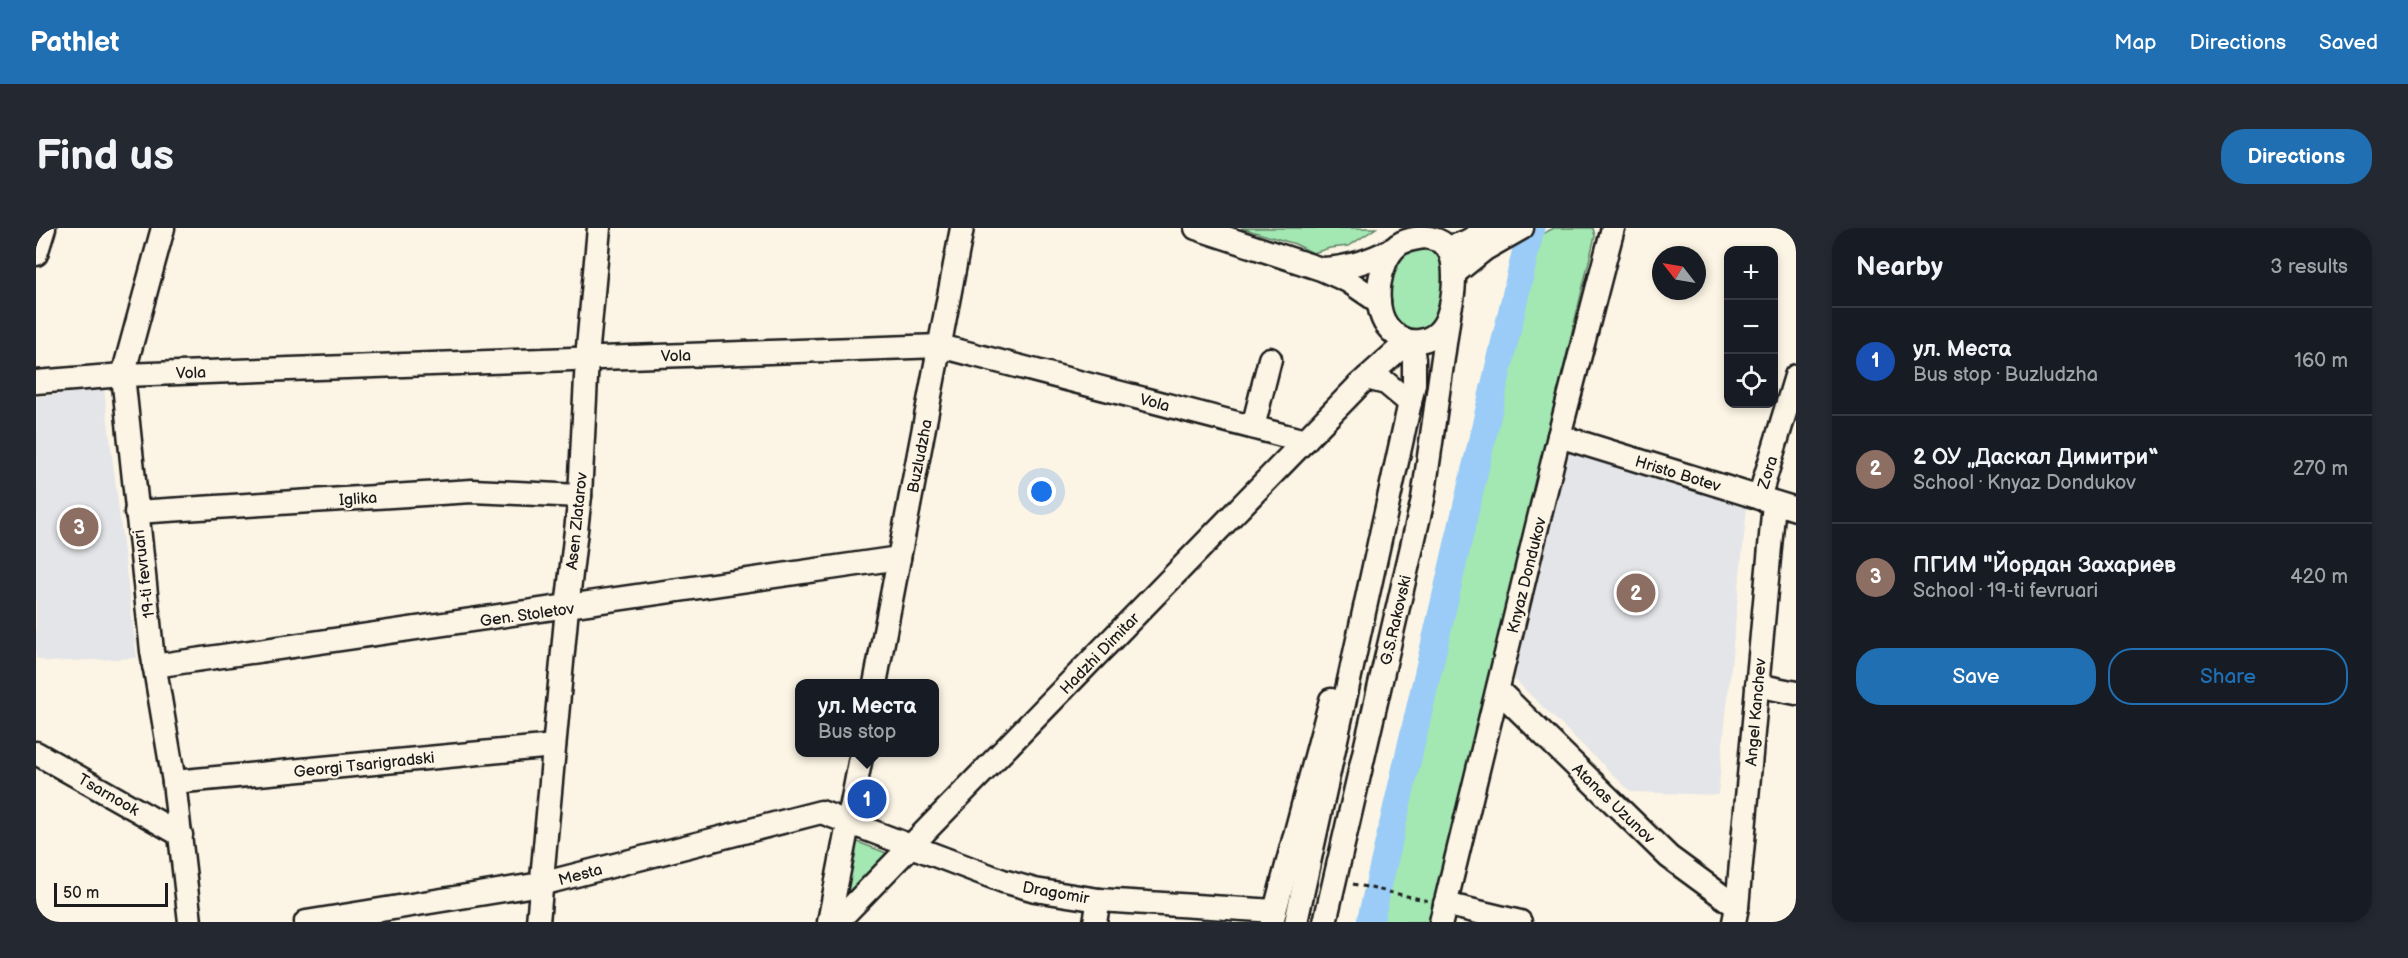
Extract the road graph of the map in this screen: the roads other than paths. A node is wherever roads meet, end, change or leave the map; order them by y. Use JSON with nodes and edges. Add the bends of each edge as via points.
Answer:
{"nodes":[{"id":1,"x":45,"y":228,"type":"edge"},
{"id":2,"x":163,"y":228,"type":"edge"},
{"id":3,"x":599,"y":228,"type":"edge"},
{"id":4,"x":962,"y":228,"type":"edge"},
{"id":5,"x":1196,"y":228,"type":"edge"},
{"id":6,"x":1522,"y":228,"type":"edge"},
{"id":7,"x":1613,"y":228,"type":"edge"},
{"id":8,"x":1481,"y":235,"type":"edge"},
{"id":9,"x":1410,"y":239,"type":"edge"},
{"id":10,"x":1447,"y":240,"type":"edge"},
{"id":11,"x":36,"y":254,"type":"edge"},
{"id":12,"x":1321,"y":270,"type":"junction"},
{"id":13,"x":1455,"y":273,"type":"junction"},
{"id":14,"x":1380,"y":309,"type":"junction"},
{"id":15,"x":1449,"y":315,"type":"junction"},
{"id":16,"x":1409,"y":342,"type":"junction"},
{"id":17,"x":940,"y":346,"type":"junction"},
{"id":18,"x":587,"y":358,"type":"junction"},
{"id":19,"x":1270,"y":359,"type":"dead end"},
{"id":20,"x":123,"y":375,"type":"junction"},
{"id":21,"x":1796,"y":376,"type":"edge"},
{"id":22,"x":1364,"y":381,"type":"junction"},
{"id":23,"x":36,"y":382,"type":"edge"},
{"id":24,"x":1410,"y":404,"type":"junction"},
{"id":25,"x":1252,"y":427,"type":"junction"},
{"id":26,"x":1559,"y":436,"type":"junction"},
{"id":27,"x":1305,"y":441,"type":"junction"},
{"id":28,"x":580,"y":496,"type":"junction"},
{"id":29,"x":1390,"y":497,"type":"junction"},
{"id":30,"x":1766,"y":500,"type":"junction"},
{"id":31,"x":1796,"y":509,"type":"edge"},
{"id":32,"x":136,"y":512,"type":"junction"},
{"id":33,"x":900,"y":558,"type":"junction"},
{"id":34,"x":567,"y":608,"type":"junction"},
{"id":35,"x":154,"y":666,"type":"junction"},
{"id":36,"x":876,"y":679,"type":"edge"},
{"id":37,"x":1757,"y":685,"type":"junction"},
{"id":38,"x":1498,"y":690,"type":"junction"},
{"id":39,"x":1796,"y":693,"type":"edge"},
{"id":40,"x":554,"y":746,"type":"junction"},
{"id":41,"x":36,"y":753,"type":"edge"},
{"id":42,"x":861,"y":757,"type":"edge"},
{"id":43,"x":174,"y":782,"type":"junction"},
{"id":44,"x":848,"y":822,"type":"junction"},
{"id":45,"x":181,"y":835,"type":"junction"},
{"id":46,"x":912,"y":847,"type":"junction"},
{"id":47,"x":541,"y":884,"type":"junction"},
{"id":48,"x":1097,"y":911,"type":"edge"},
{"id":49,"x":1443,"y":913,"type":"edge"},
{"id":50,"x":1736,"y":915,"type":"edge"},
{"id":51,"x":1274,"y":917,"type":"edge"},
{"id":52,"x":190,"y":922,"type":"edge"},
{"id":53,"x":306,"y":922,"type":"edge"},
{"id":54,"x":538,"y":922,"type":"edge"},
{"id":55,"x":829,"y":922,"type":"edge"},
{"id":56,"x":837,"y":922,"type":"edge"},
{"id":57,"x":1296,"y":922,"type":"edge"},
{"id":58,"x":1325,"y":922,"type":"edge"},
{"id":59,"x":1520,"y":922,"type":"edge"}],
"edges":[{"from":1,"to":11,"type":"street"},
{"from":2,"to":20,"type":"street","name":"19-ti fevruari"},
{"from":3,"to":18,"type":"street","name":"Asen Zlatarov"},
{"from":4,"to":17,"type":"street","name":"Buzludzha"},
{"from":5,"to":12,"type":"street"},
{"from":6,"to":8,"type":"street"},
{"from":7,"to":26,"type":"street","name":"Knyaz Dondukov"},
{"from":8,"to":10,"type":"street","via":[[1459,245]]},
{"from":8,"to":13,"type":"street"},
{"from":9,"to":10,"type":"street"},
{"from":9,"to":12,"type":"street","via":[[1374,259],[1346,268]]},
{"from":9,"to":14,"type":"street","via":[[1382,277]]},
{"from":10,"to":13,"type":"street"},
{"from":12,"to":14,"type":"street","via":[[1348,281]]},
{"from":13,"to":15,"type":"street"},
{"from":14,"to":16,"type":"street","via":[[1394,334]]},
{"from":14,"to":22,"type":"street","via":[[1382,332]]},
{"from":15,"to":16,"type":"street","via":[[1434,334]]},
{"from":15,"to":58,"type":"street","name":"G.S.Rakovski","via":[[1422,500]]},
{"from":16,"to":22,"type":"street"},
{"from":16,"to":24,"type":"street","name":"G.S.Rakovski","via":[[1414,360]]},
{"from":17,"to":18,"type":"street","name":"Vola"},
{"from":17,"to":25,"type":"street","name":"Vola"},
{"from":17,"to":33,"type":"street","name":"Buzludzha"},
{"from":18,"to":20,"type":"street","name":"Vola"},
{"from":18,"to":28,"type":"street","name":"Asen Zlatarov"},
{"from":19,"to":25,"type":"street"},
{"from":20,"to":23,"type":"street","name":"Vola"},
{"from":20,"to":32,"type":"street","name":"19-ti fevruari"},
{"from":21,"to":30,"type":"street","name":"Zora"},
{"from":22,"to":24,"type":"street","via":[[1386,383]]},
{"from":22,"to":27,"type":"street","name":"Hadzhi Dimitar"},
{"from":24,"to":29,"type":"street","name":"G.S.Rakovski"},
{"from":25,"to":27,"type":"street","name":"Vola"},
{"from":26,"to":30,"type":"street","name":"Hristo Botev"},
{"from":26,"to":38,"type":"street","name":"Knyaz Dondukov"},
{"from":27,"to":46,"type":"street","name":"Hadzhi Dimitar"},
{"from":28,"to":32,"type":"street","name":"Iglika","via":[[472,491]]},
{"from":28,"to":34,"type":"street","name":"Asen Zlatarov"},
{"from":29,"to":51,"type":"street","via":[[1373,536]]},
{"from":29,"to":57,"type":"street","name":"G.S.Rakovski"},
{"from":30,"to":31,"type":"street","name":"Hristo Botev"},
{"from":30,"to":37,"type":"street","name":"Angel Kanchev"},
{"from":32,"to":35,"type":"street","name":"19-ti fevruari"},
{"from":33,"to":34,"type":"street","name":"Gen. Stoletov"},
{"from":33,"to":36,"type":"street","name":"Buzludzha"},
{"from":34,"to":35,"type":"street","name":"Gen. Stoletov"},
{"from":34,"to":40,"type":"street","name":"Asen Zlatarov"},
{"from":35,"to":43,"type":"street","name":"19-ti fevruari"},
{"from":37,"to":39,"type":"street"},
{"from":37,"to":50,"type":"street","name":"Angel Kanchev"},
{"from":38,"to":49,"type":"street","name":"Knyaz Dondukov"},
{"from":38,"to":50,"type":"street","name":"Atanas Uzunov","via":[[1669,857]]},
{"from":40,"to":43,"type":"street","name":"Georgi Tsarigradski"},
{"from":40,"to":47,"type":"street","name":"Asen Zlatarov"},
{"from":41,"to":45,"type":"street","name":"Tsarnook"},
{"from":42,"to":44,"type":"street"},
{"from":43,"to":45,"type":"street","name":"19-ti fevruari"},
{"from":44,"to":46,"type":"street","name":"Dragomir"},
{"from":44,"to":47,"type":"street","name":"Mesta","via":[[821,812]]},
{"from":44,"to":55,"type":"street"},
{"from":45,"to":52,"type":"street","name":"19-ti fevruari"},
{"from":46,"to":48,"type":"street","name":"Dragomir"},
{"from":46,"to":56,"type":"street","name":"Hadzhi Dimitar"},
{"from":47,"to":53,"type":"street","name":"Mesta"},
{"from":47,"to":54,"type":"street","name":"Asen Zlatarov"},
{"from":48,"to":51,"type":"street","name":"Dragomir"},
{"from":49,"to":59,"type":"street"}]}
